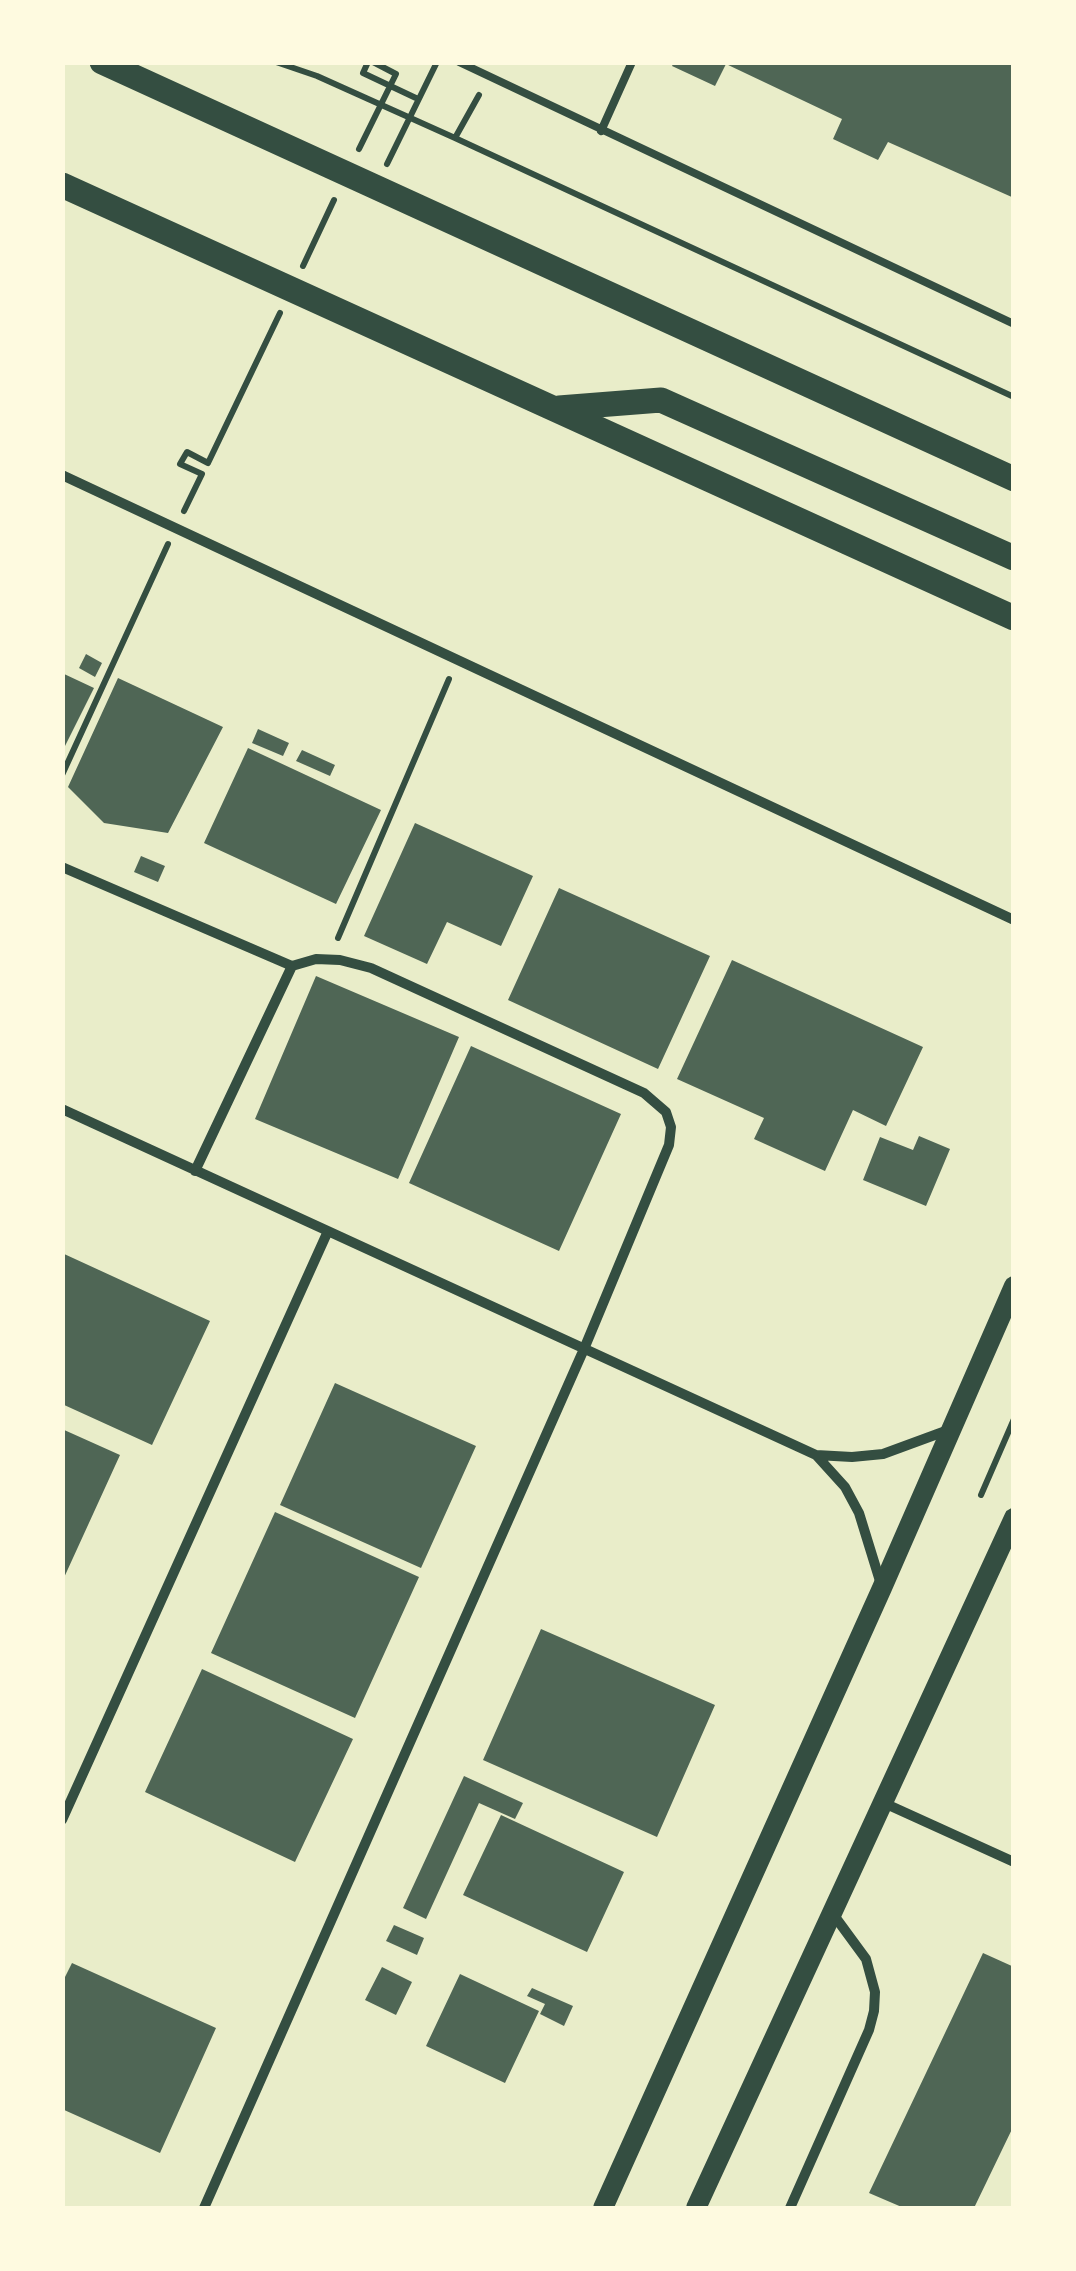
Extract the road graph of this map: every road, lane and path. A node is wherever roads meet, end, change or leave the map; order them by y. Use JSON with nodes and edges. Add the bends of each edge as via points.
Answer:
{"nodes":[{"id":1,"x":102,"y":62,"type":"edge"},
{"id":2,"x":276,"y":62,"type":"edge"},
{"id":3,"x":370,"y":62,"type":"edge"},
{"id":4,"x":436,"y":62,"type":"edge"},
{"id":5,"x":458,"y":62,"type":"edge"},
{"id":6,"x":632,"y":62,"type":"edge"},
{"id":7,"x":396,"y":74,"type":"dead end"},
{"id":8,"x":488,"y":78,"type":"junction"},
{"id":9,"x":418,"y":99,"type":"junction"},
{"id":10,"x":410,"y":117,"type":"junction"},
{"id":11,"x":601,"y":131,"type":"junction"},
{"id":12,"x":455,"y":138,"type":"junction"},
{"id":13,"x":62,"y":185,"type":"edge"},
{"id":14,"x":376,"y":188,"type":"junction"},
{"id":15,"x":1014,"y":324,"type":"edge"},
{"id":16,"x":1014,"y":397,"type":"edge"},
{"id":17,"x":559,"y":408,"type":"junction"},
{"id":18,"x":208,"y":462,"type":"dead end"},
{"id":19,"x":62,"y":475,"type":"edge"},
{"id":20,"x":1014,"y":479,"type":"edge"},
{"id":21,"x":176,"y":526,"type":"junction"},
{"id":22,"x":1014,"y":558,"type":"edge"},
{"id":23,"x":1014,"y":618,"type":"edge"},
{"id":24,"x":458,"y":658,"type":"junction"},
{"id":25,"x":62,"y":775,"type":"edge"},
{"id":26,"x":62,"y":867,"type":"edge"},
{"id":27,"x":1014,"y":920,"type":"edge"},
{"id":28,"x":316,"y":960,"type":"junction"},
{"id":29,"x":292,"y":966,"type":"junction"},
{"id":30,"x":62,"y":1109,"type":"edge"},
{"id":31,"x":195,"y":1170,"type":"junction"},
{"id":32,"x":328,"y":1231,"type":"junction"},
{"id":33,"x":1014,"y":1286,"type":"edge"},
{"id":34,"x":584,"y":1348,"type":"junction"},
{"id":35,"x":1014,"y":1419,"type":"edge"},
{"id":36,"x":951,"y":1428,"type":"junction"},
{"id":37,"x":816,"y":1455,"type":"junction"},
{"id":38,"x":980,"y":1495,"type":"dead end"},
{"id":39,"x":1014,"y":1518,"type":"edge"},
{"id":40,"x":882,"y":1588,"type":"junction"},
{"id":41,"x":883,"y":1802,"type":"junction"},
{"id":42,"x":62,"y":1820,"type":"edge"},
{"id":43,"x":1014,"y":1862,"type":"edge"},
{"id":44,"x":832,"y":1912,"type":"junction"},
{"id":45,"x":204,"y":2208,"type":"edge"},
{"id":46,"x":603,"y":2208,"type":"edge"},
{"id":47,"x":696,"y":2208,"type":"edge"},
{"id":48,"x":790,"y":2208,"type":"edge"}],
"edges":[{"from":1,"to":14,"type":"main road"},
{"from":2,"to":10,"type":"path"},
{"from":3,"to":7,"type":"path"},
{"from":3,"to":9,"type":"path","via":[[364,72]]},
{"from":4,"to":9,"type":"path"},
{"from":5,"to":8,"type":"lane"},
{"from":6,"to":11,"type":"lane"},
{"from":8,"to":11,"type":"lane"},
{"from":8,"to":12,"type":"path"},
{"from":9,"to":10,"type":"path"},
{"from":10,"to":12,"type":"path"},
{"from":10,"to":14,"type":"path"},
{"from":11,"to":15,"type":"lane"},
{"from":12,"to":16,"type":"path"},
{"from":13,"to":17,"type":"main road"},
{"from":14,"to":20,"type":"main road"},
{"from":17,"to":22,"type":"main road","via":[[661,400]]},
{"from":17,"to":23,"type":"main road"},
{"from":18,"to":21,"type":"path","via":[[186,452],[180,464],[202,474]]},
{"from":19,"to":21,"type":"street"},
{"from":21,"to":24,"type":"street"},
{"from":21,"to":25,"type":"path"},
{"from":24,"to":27,"type":"street"},
{"from":24,"to":28,"type":"path","via":[[338,939]]},
{"from":26,"to":29,"type":"street"},
{"from":28,"to":29,"type":"street"},
{"from":28,"to":34,"type":"street","via":[[371,968],[644,1093],[666,1112],[669,1145]]},
{"from":29,"to":31,"type":"street"},
{"from":30,"to":31,"type":"street"},
{"from":31,"to":32,"type":"street"},
{"from":32,"to":34,"type":"street"},
{"from":32,"to":42,"type":"street"},
{"from":33,"to":36,"type":"main road"},
{"from":34,"to":37,"type":"street"},
{"from":34,"to":45,"type":"street"},
{"from":35,"to":38,"type":"path"},
{"from":36,"to":37,"type":"street","via":[[883,1454]]},
{"from":36,"to":40,"type":"main road"},
{"from":37,"to":40,"type":"street","via":[[859,1512]]},
{"from":39,"to":41,"type":"main road"},
{"from":40,"to":46,"type":"main road"},
{"from":41,"to":43,"type":"street"},
{"from":41,"to":44,"type":"main road"},
{"from":44,"to":47,"type":"main road"},
{"from":44,"to":48,"type":"street","via":[[866,1959],[874,2011]]}]}
